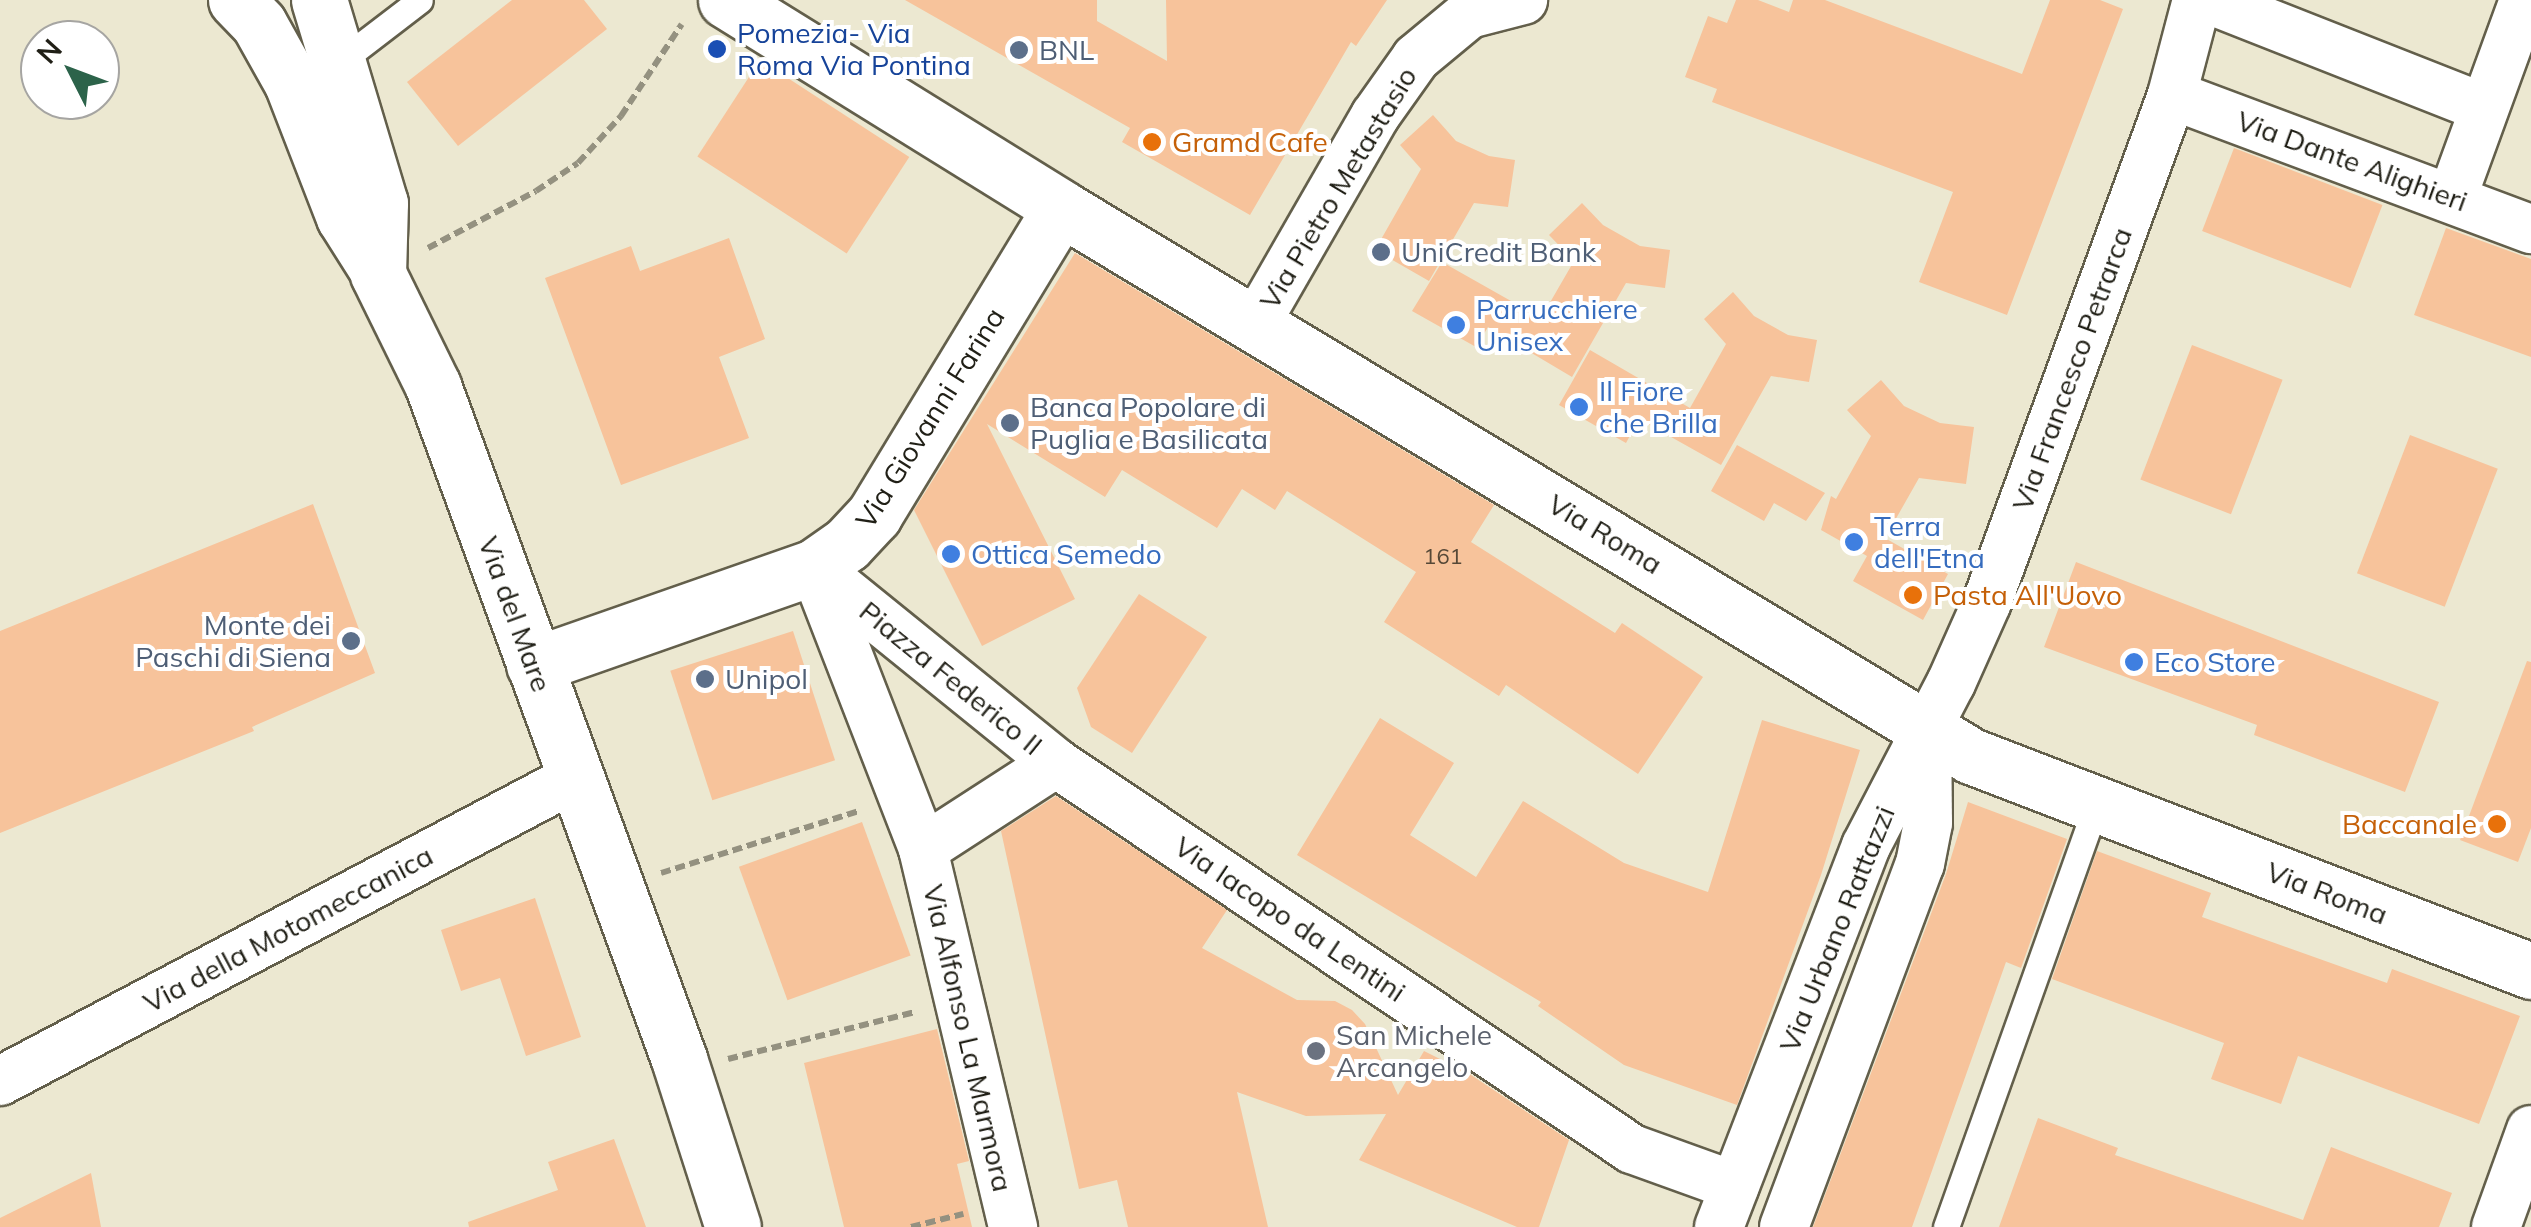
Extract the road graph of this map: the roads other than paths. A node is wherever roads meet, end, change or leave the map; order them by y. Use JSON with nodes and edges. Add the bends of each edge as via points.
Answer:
{"nodes":[{"id":1,"x":236,"y":0,"type":"edge"},
{"id":2,"x":319,"y":0,"type":"edge"},
{"id":3,"x":420,"y":0,"type":"edge"},
{"id":4,"x":1522,"y":0,"type":"edge"},
{"id":5,"x":2196,"y":0,"type":"edge"},
{"id":6,"x":2210,"y":0,"type":"edge"},
{"id":7,"x":2524,"y":0,"type":"edge"},
{"id":8,"x":707,"y":8,"type":"edge"},
{"id":9,"x":338,"y":64,"type":"junction"},
{"id":10,"x":2172,"y":95,"type":"junction"},
{"id":11,"x":2482,"y":107,"type":"junction"},
{"id":12,"x":2452,"y":198,"type":"junction"},
{"id":13,"x":1061,"y":208,"type":"junction"},
{"id":14,"x":2531,"y":229,"type":"edge"},
{"id":15,"x":376,"y":270,"type":"junction"},
{"id":16,"x":1256,"y":323,"type":"junction"},
{"id":17,"x":814,"y":566,"type":"junction"},
{"id":18,"x":534,"y":665,"type":"junction"},
{"id":19,"x":1927,"y":730,"type":"junction"},
{"id":20,"x":1056,"y":763,"type":"junction"},
{"id":21,"x":576,"y":777,"type":"junction"},
{"id":22,"x":2096,"y":806,"type":"junction"},
{"id":23,"x":923,"y":849,"type":"junction"},
{"id":24,"x":2531,"y":970,"type":"edge"},
{"id":25,"x":0,"y":1081,"type":"edge"},
{"id":26,"x":2531,"y":1130,"type":"edge"},
{"id":27,"x":1727,"y":1206,"type":"edge"},
{"id":28,"x":733,"y":1227,"type":"edge"},
{"id":29,"x":1013,"y":1227,"type":"edge"},
{"id":30,"x":1784,"y":1227,"type":"edge"},
{"id":31,"x":1946,"y":1227,"type":"edge"},
{"id":32,"x":2496,"y":1227,"type":"edge"}],
"edges":[{"from":1,"to":15,"type":"street","name":"Via del Mare","via":[[259,24],[292,82],[344,217]]},
{"from":2,"to":9,"type":"street"},
{"from":3,"to":9,"type":"lane"},
{"from":4,"to":16,"type":"street","name":"Via Pietro Metastasio","via":[[1459,20],[1416,58],[1375,116]]},
{"from":5,"to":10,"type":"street","name":"Via Francesco Petrarca"},
{"from":6,"to":11,"type":"street"},
{"from":7,"to":11,"type":"street"},
{"from":8,"to":13,"type":"street","name":"Via Roma"},
{"from":9,"to":15,"type":"street","via":[[380,204]]},
{"from":10,"to":12,"type":"street","name":"Via Dante Alighieri"},
{"from":10,"to":19,"type":"street","name":"Via Francesco Petrarca","via":[[2000,568]]},
{"from":11,"to":12,"type":"street"},
{"from":12,"to":14,"type":"street","name":"Via Dante Alighieri"},
{"from":13,"to":16,"type":"street","name":"Via Roma"},
{"from":13,"to":17,"type":"street","name":"Via Giovanni Farina","via":[[874,515]]},
{"from":15,"to":18,"type":"street","name":"Via del Mare","via":[[432,386]]},
{"from":16,"to":19,"type":"street","name":"Via Roma"},
{"from":17,"to":18,"type":"street","name":"Via Giovanni Farina"},
{"from":17,"to":20,"type":"street","name":"Piazza Federico II"},
{"from":17,"to":23,"type":"street","name":"Piazza Federico II"},
{"from":18,"to":21,"type":"street","name":"Via del Mare"},
{"from":19,"to":22,"type":"street","name":"Via Roma","via":[[1993,767]]},
{"from":19,"to":27,"type":"street","name":"Via Urbano Rattazzi","via":[[1866,846]]},
{"from":19,"to":30,"type":"street","name":"Via Urbano Rattazzi","via":[[1928,824],[1920,864]]},
{"from":20,"to":23,"type":"street","name":"Piazza Federico II"},
{"from":20,"to":27,"type":"street","name":"Via Iacopo da Lentini"},
{"from":21,"to":25,"type":"street","name":"Via della Motomeccanica"},
{"from":21,"to":28,"type":"street","name":"Via del Mare","via":[[684,1071]]},
{"from":22,"to":24,"type":"street","name":"Via Roma"},
{"from":22,"to":31,"type":"lane"},
{"from":23,"to":29,"type":"street","name":"Via Alfonso La Marmora"},
{"from":26,"to":32,"type":"street"}]}
